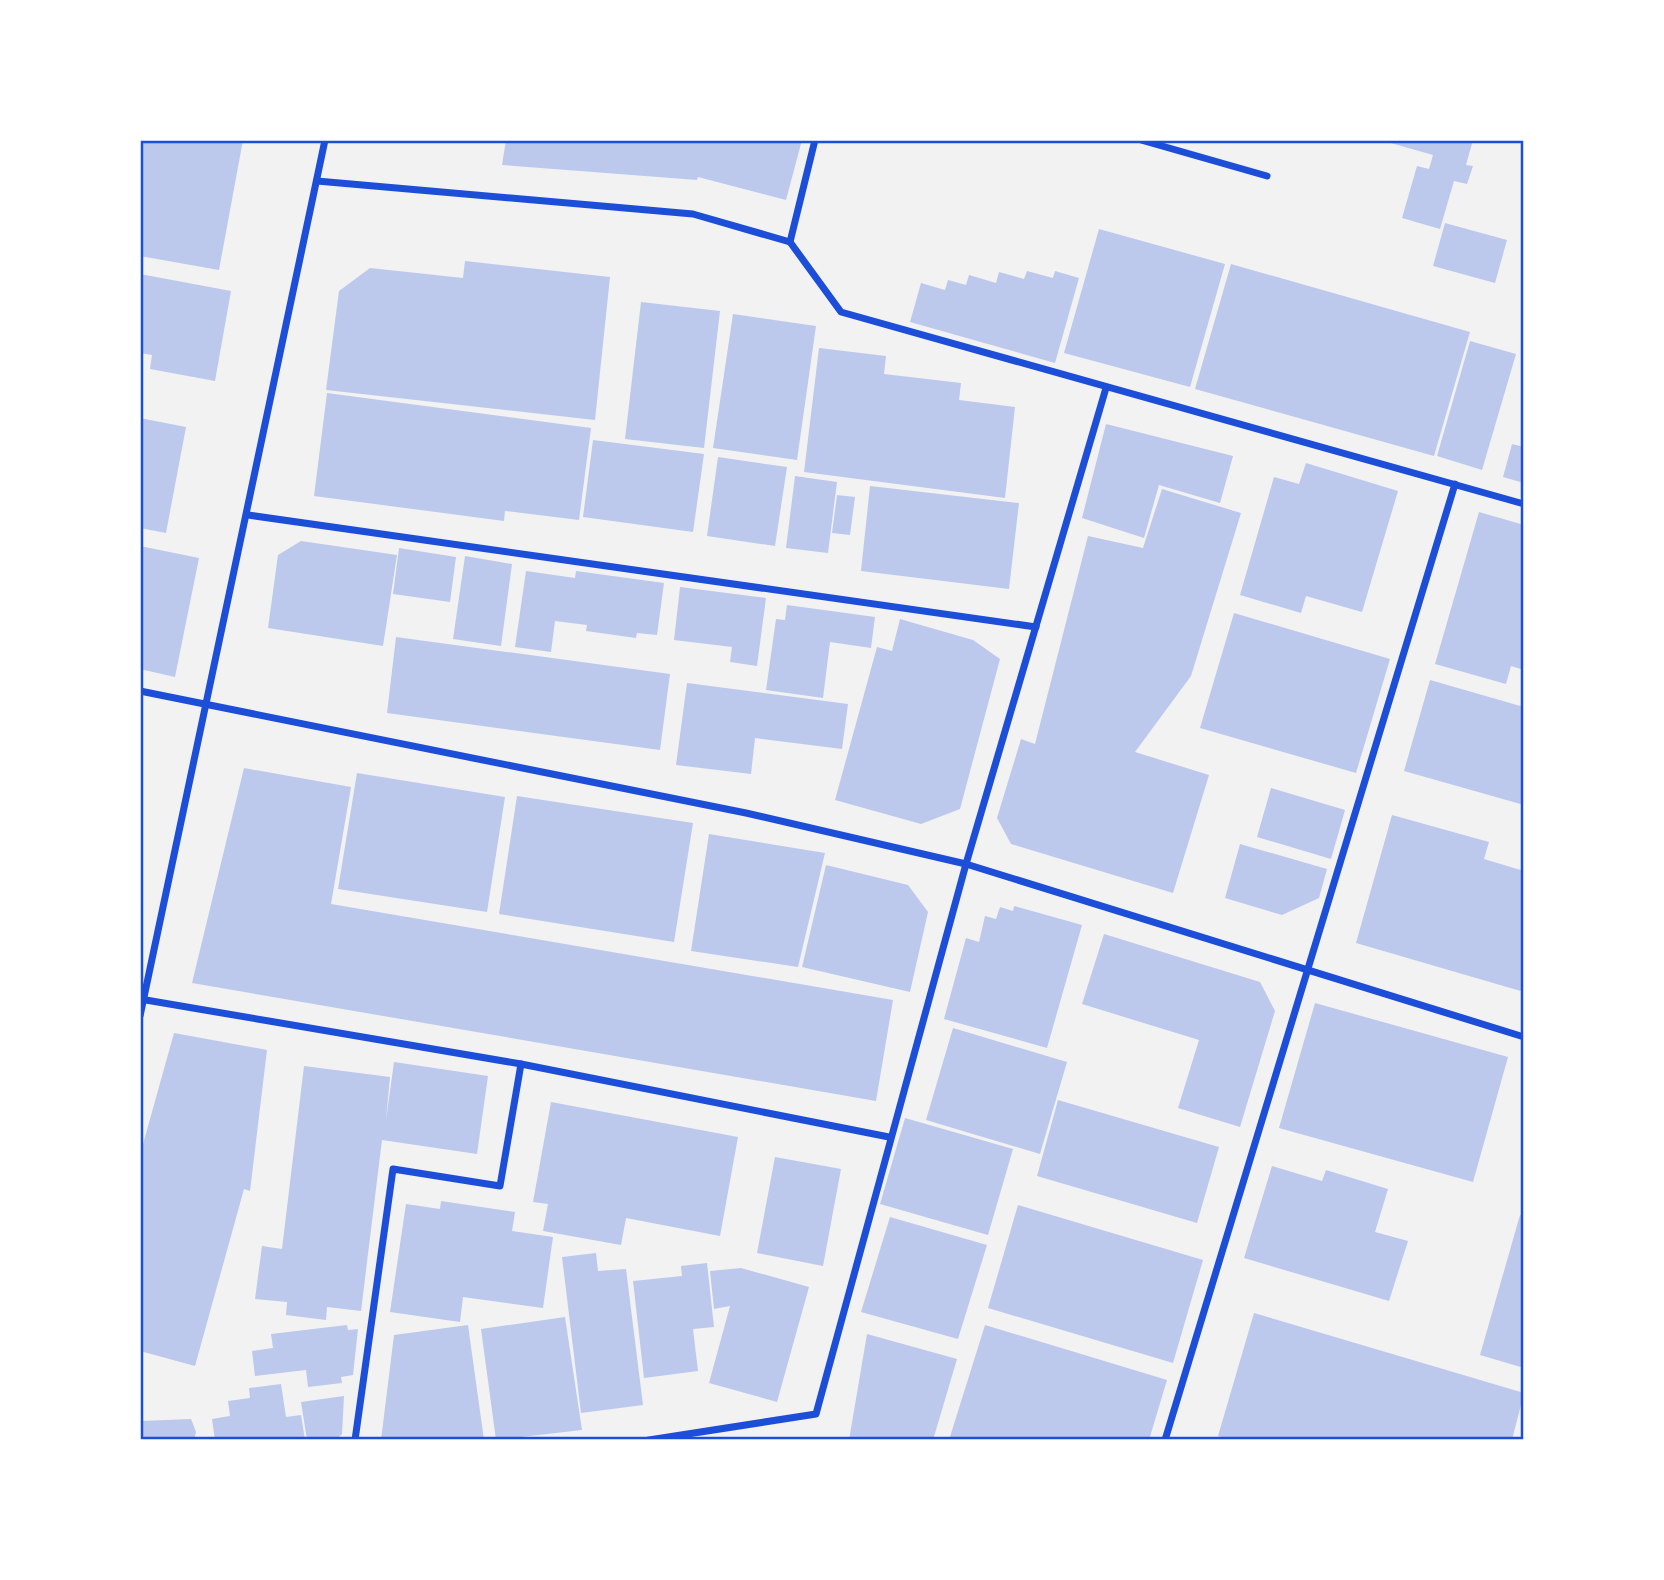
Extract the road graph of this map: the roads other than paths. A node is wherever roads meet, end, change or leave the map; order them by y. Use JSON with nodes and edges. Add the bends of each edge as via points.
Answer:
{"nodes":[{"id":1,"x":325,"y":140,"type":"edge"},
{"id":2,"x":815,"y":140,"type":"edge"},
{"id":3,"x":1141,"y":140,"type":"edge"},
{"id":4,"x":1267,"y":176,"type":"dead end"},
{"id":5,"x":317,"y":181,"type":"junction"},
{"id":6,"x":790,"y":242,"type":"junction"},
{"id":7,"x":1106,"y":388,"type":"junction"},
{"id":8,"x":1455,"y":484,"type":"junction"},
{"id":9,"x":1524,"y":504,"type":"edge"},
{"id":10,"x":248,"y":515,"type":"junction"},
{"id":11,"x":1036,"y":627,"type":"junction"},
{"id":12,"x":140,"y":691,"type":"edge"},
{"id":13,"x":206,"y":703,"type":"junction"},
{"id":14,"x":966,"y":864,"type":"junction"},
{"id":15,"x":1306,"y":970,"type":"junction"},
{"id":16,"x":142,"y":999,"type":"edge"},
{"id":17,"x":140,"y":1016,"type":"edge"},
{"id":18,"x":1524,"y":1037,"type":"edge"},
{"id":19,"x":521,"y":1064,"type":"junction"},
{"id":20,"x":889,"y":1137,"type":"junction"},
{"id":21,"x":355,"y":1440,"type":"edge"},
{"id":22,"x":649,"y":1440,"type":"edge"},
{"id":23,"x":1165,"y":1440,"type":"edge"}],
"edges":[{"from":1,"to":5,"type":"street"},
{"from":2,"to":6,"type":"street"},
{"from":3,"to":4,"type":"street"},
{"from":5,"to":6,"type":"street","via":[[693,214]]},
{"from":5,"to":10,"type":"street"},
{"from":6,"to":7,"type":"street","via":[[841,312]]},
{"from":7,"to":8,"type":"street"},
{"from":7,"to":11,"type":"street"},
{"from":8,"to":9,"type":"street"},
{"from":8,"to":15,"type":"street"},
{"from":10,"to":11,"type":"street"},
{"from":10,"to":13,"type":"street"},
{"from":11,"to":14,"type":"street"},
{"from":12,"to":13,"type":"street"},
{"from":13,"to":14,"type":"street","via":[[746,813]]},
{"from":13,"to":16,"type":"street"},
{"from":14,"to":15,"type":"street"},
{"from":14,"to":20,"type":"street"},
{"from":15,"to":18,"type":"street"},
{"from":15,"to":23,"type":"street"},
{"from":16,"to":17,"type":"street"},
{"from":16,"to":19,"type":"street"},
{"from":19,"to":20,"type":"street"},
{"from":19,"to":21,"type":"street","via":[[500,1186],[393,1169]]},
{"from":20,"to":22,"type":"street","via":[[816,1414]]}]}
